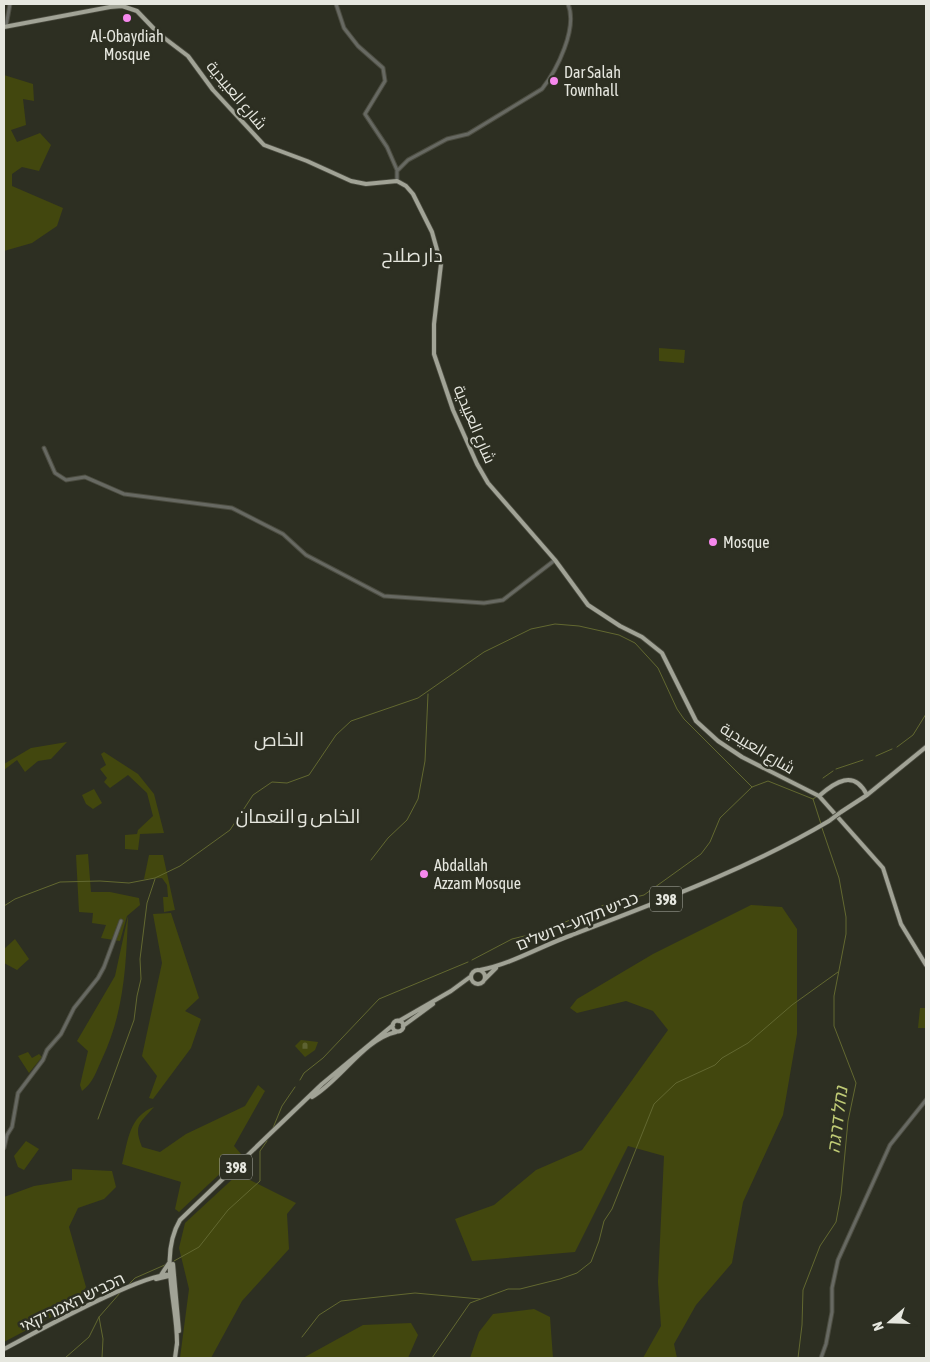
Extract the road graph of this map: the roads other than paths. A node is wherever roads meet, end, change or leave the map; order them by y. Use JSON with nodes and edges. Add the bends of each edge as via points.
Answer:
{"nodes":[{"id":1,"x":10,"y":4,"type":"edge"},
{"id":2,"x":336,"y":4,"type":"edge"},
{"id":3,"x":568,"y":4,"type":"edge"},
{"id":4,"x":5,"y":27,"type":"edge"},
{"id":5,"x":397,"y":171,"type":"junction"},
{"id":6,"x":397,"y":181,"type":"junction"},
{"id":7,"x":44,"y":448,"type":"dead end"},
{"id":8,"x":556,"y":560,"type":"junction"},
{"id":9,"x":926,"y":747,"type":"edge"},
{"id":10,"x":867,"y":795,"type":"junction"},
{"id":11,"x":819,"y":796,"type":"junction"},
{"id":12,"x":121,"y":921,"type":"dead end"},
{"id":13,"x":926,"y":965,"type":"edge"},
{"id":14,"x":498,"y":966,"type":"junction"},
{"id":15,"x":480,"y":970,"type":"junction"},
{"id":16,"x":470,"y":977,"type":"junction"},
{"id":17,"x":484,"y":980,"type":"junction"},
{"id":18,"x":473,"y":983,"type":"junction"},
{"id":19,"x":459,"y":986,"type":"junction"},
{"id":20,"x":451,"y":991,"type":"junction"},
{"id":21,"x":399,"y":1021,"type":"junction"},
{"id":22,"x":392,"y":1025,"type":"junction"},
{"id":23,"x":403,"y":1026,"type":"junction"},
{"id":24,"x":396,"y":1032,"type":"junction"},
{"id":25,"x":363,"y":1050,"type":"junction"},
{"id":26,"x":926,"y":1100,"type":"edge"},
{"id":27,"x":4,"y":1148,"type":"edge"},
{"id":28,"x":172,"y":1241,"type":"junction"},
{"id":29,"x":170,"y":1259,"type":"junction"},
{"id":30,"x":172,"y":1275,"type":"junction"},
{"id":31,"x":162,"y":1277,"type":"junction"},
{"id":32,"x":172,"y":1287,"type":"junction"},
{"id":33,"x":177,"y":1345,"type":"junction"},
{"id":34,"x":4,"y":1349,"type":"edge"},
{"id":35,"x":175,"y":1358,"type":"edge"},
{"id":36,"x":821,"y":1358,"type":"edge"}],
"edges":[{"from":1,"to":4,"type":"street"},
{"from":2,"to":5,"type":"street","via":[[344,28],[358,46],[384,68],[385,81],[366,114]]},
{"from":3,"to":5,"type":"street","via":[[572,24],[569,34],[542,89],[468,134],[446,139],[425,149]]},
{"from":4,"to":6,"type":"main road","name":"شارع العبيدية","via":[[110,6],[134,9],[188,56],[213,90],[264,145],[351,182]]},
{"from":5,"to":6,"type":"street"},
{"from":6,"to":8,"type":"main road","name":"شارع العبيدية","via":[[406,186],[419,204],[439,249],[441,277],[433,349],[459,423],[488,483]]},
{"from":7,"to":8,"type":"street","via":[[55,473],[66,480],[85,477],[124,494],[232,508],[283,534],[306,554],[384,596],[484,603],[503,600]]},
{"from":8,"to":11,"type":"main road","name":"شارع العبيدية","via":[[588,605],[642,637],[662,653],[703,729],[742,757]]},
{"from":9,"to":10,"type":"main road","number":"398"},
{"from":10,"to":11,"type":"main road","via":[[854,781],[846,780],[832,784]]},
{"from":10,"to":14,"type":"main road","name":"כביש תקוע–ירושלים","number":"398","bridge":true,"via":[[787,846],[678,894]]},
{"from":11,"to":13,"type":"main road","name":"شارع العبيدية","via":[[884,868],[901,924]]},
{"from":12,"to":27,"type":"street","via":[[98,978],[74,1008],[61,1034],[18,1093],[12,1127]]},
{"from":14,"to":15,"type":"main road","number":"398"},
{"from":14,"to":17,"type":"main road","number":"398"},
{"from":15,"to":16,"type":"main road","number":"398","via":[[474,971]]},
{"from":15,"to":17,"type":"main road"},
{"from":16,"to":18,"type":"main road"},
{"from":16,"to":19,"type":"main road","number":"398"},
{"from":17,"to":18,"type":"main road","number":"398","via":[[480,984]]},
{"from":18,"to":19,"type":"main road","number":"398"},
{"from":19,"to":20,"type":"main road","number":"398"},
{"from":20,"to":21,"type":"main road","number":"398"},
{"from":20,"to":23,"type":"main road","number":"398"},
{"from":21,"to":22,"type":"main road","number":"398"},
{"from":21,"to":23,"type":"main road"},
{"from":22,"to":24,"type":"main road"},
{"from":22,"to":25,"type":"main road","number":"398"},
{"from":23,"to":24,"type":"main road","number":"398"},
{"from":24,"to":25,"type":"main road","number":"398"},
{"from":25,"to":28,"type":"main road","number":"398","via":[[185,1215]]},
{"from":26,"to":36,"type":"street","via":[[890,1145],[838,1260],[832,1288],[832,1312]]},
{"from":28,"to":29,"type":"main road","number":"398"},
{"from":28,"to":30,"type":"main road","number":"398"},
{"from":29,"to":30,"type":"main road","number":"398"},
{"from":29,"to":31,"type":"main road"},
{"from":30,"to":31,"type":"main road"},
{"from":30,"to":32,"type":"main road","number":"398"},
{"from":30,"to":33,"type":"main road","number":"398","via":[[179,1322]]},
{"from":31,"to":32,"type":"main road"},
{"from":31,"to":34,"type":"main road","name":"הכביש האמריקאי","via":[[107,1296]]},
{"from":32,"to":33,"type":"main road","number":"398"},
{"from":33,"to":35,"type":"main road","number":"398"}]}
